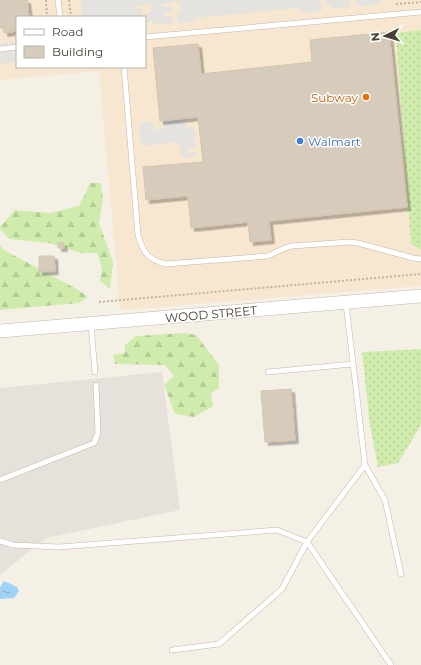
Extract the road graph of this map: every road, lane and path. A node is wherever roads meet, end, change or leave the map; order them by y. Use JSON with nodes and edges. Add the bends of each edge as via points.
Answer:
{"nodes":[{"id":1,"x":46,"y":0,"type":"edge"},
{"id":2,"x":58,"y":0,"type":"edge"},
{"id":3,"x":69,"y":0,"type":"edge"},
{"id":4,"x":421,"y":2,"type":"edge"},
{"id":5,"x":396,"y":4,"type":"dead end"},
{"id":6,"x":421,"y":12,"type":"edge"},
{"id":7,"x":47,"y":16,"type":"edge"},
{"id":8,"x":60,"y":16,"type":"edge"},
{"id":9,"x":71,"y":16,"type":"edge"},
{"id":10,"x":146,"y":37,"type":"edge"},
{"id":11,"x":16,"y":47,"type":"edge"},
{"id":12,"x":0,"y":49,"type":"edge"},
{"id":13,"x":124,"y":68,"type":"edge"},
{"id":14,"x":421,"y":259,"type":"edge"},
{"id":15,"x":421,"y":274,"type":"edge"},
{"id":16,"x":421,"y":296,"type":"edge"},
{"id":17,"x":99,"y":302,"type":"dead end"},
{"id":18,"x":346,"y":303,"type":"junction"},
{"id":19,"x":91,"y":324,"type":"junction"},
{"id":20,"x":0,"y":331,"type":"edge"},
{"id":21,"x":353,"y":364,"type":"junction"},
{"id":22,"x":94,"y":372,"type":"dead end"},
{"id":23,"x":268,"y":372,"type":"dead end"},
{"id":24,"x":96,"y":385,"type":"dead end"},
{"id":25,"x":365,"y":465,"type":"junction"},
{"id":26,"x":0,"y":480,"type":"edge"},
{"id":27,"x":0,"y":541,"type":"edge"},
{"id":28,"x":307,"y":542,"type":"junction"},
{"id":29,"x":401,"y":574,"type":"dead end"},
{"id":30,"x":172,"y":650,"type":"dead end"},
{"id":31,"x":391,"y":665,"type":"edge"}],
"edges":[{"from":1,"to":7,"type":"path"},
{"from":2,"to":8,"type":"lane"},
{"from":3,"to":9,"type":"path"},
{"from":4,"to":5,"type":"path"},
{"from":6,"to":10,"type":"lane"},
{"from":11,"to":12,"type":"lane"},
{"from":13,"to":14,"type":"lane","via":[[138,235],[148,256],[157,262],[166,264],[268,256],[292,246],[349,242]]},
{"from":15,"to":17,"type":"path"},
{"from":16,"to":18,"type":"street","name":"WOOD STREET"},
{"from":18,"to":19,"type":"street","name":"WOOD STREET"},
{"from":18,"to":21,"type":"lane"},
{"from":19,"to":20,"type":"street","name":"WOOD STREET"},
{"from":19,"to":22,"type":"lane"},
{"from":21,"to":23,"type":"lane"},
{"from":21,"to":25,"type":"lane"},
{"from":24,"to":26,"type":"lane","via":[[98,433],[94,443]]},
{"from":25,"to":28,"type":"lane"},
{"from":25,"to":29,"type":"lane","via":[[385,500]]},
{"from":27,"to":28,"type":"lane","via":[[13,545],[59,547],[277,530]]},
{"from":28,"to":30,"type":"lane","via":[[282,589],[219,644]]},
{"from":28,"to":31,"type":"lane"}]}
